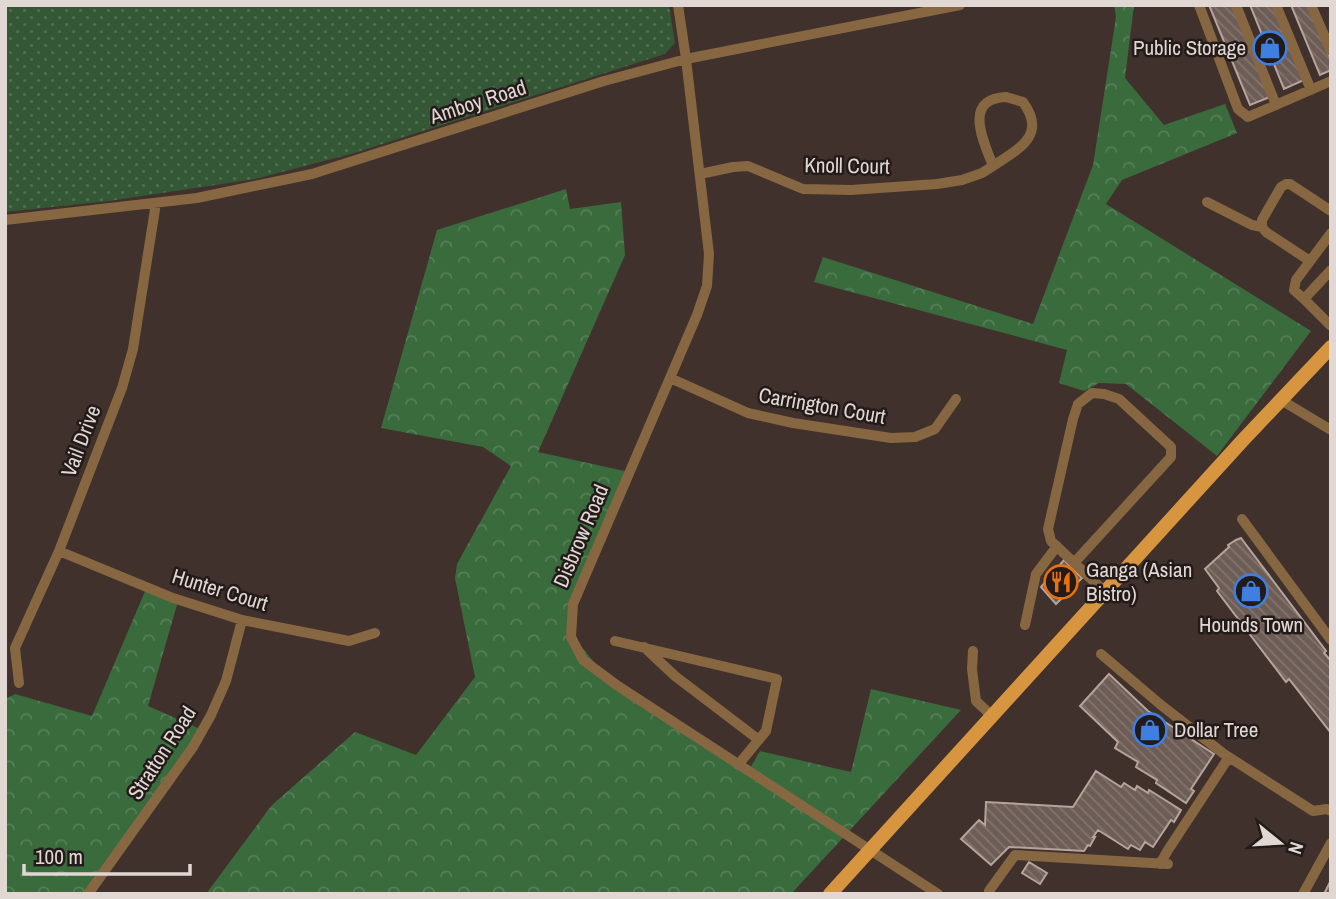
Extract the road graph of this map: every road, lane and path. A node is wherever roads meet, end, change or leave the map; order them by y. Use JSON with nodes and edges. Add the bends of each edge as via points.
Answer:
{"nodes":[{"id":1,"x":678,"y":5,"type":"edge"},
{"id":2,"x":960,"y":5,"type":"edge"},
{"id":3,"x":1199,"y":5,"type":"edge"},
{"id":4,"x":1237,"y":5,"type":"edge"},
{"id":5,"x":1276,"y":5,"type":"edge"},
{"id":6,"x":1311,"y":5,"type":"edge"},
{"id":7,"x":1331,"y":51,"type":"edge"},
{"id":8,"x":686,"y":59,"type":"junction"},
{"id":9,"x":1331,"y":81,"type":"edge"},
{"id":10,"x":1311,"y":90,"type":"junction"},
{"id":11,"x":1276,"y":105,"type":"junction"},
{"id":12,"x":993,"y":166,"type":"junction"},
{"id":13,"x":700,"y":174,"type":"junction"},
{"id":14,"x":1207,"y":202,"type":"dead end"},
{"id":15,"x":156,"y":203,"type":"junction"},
{"id":16,"x":1331,"y":211,"type":"edge"},
{"id":17,"x":5,"y":220,"type":"edge"},
{"id":18,"x":1262,"y":227,"type":"junction"},
{"id":19,"x":1331,"y":233,"type":"edge"},
{"id":20,"x":1310,"y":261,"type":"junction"},
{"id":21,"x":1331,"y":270,"type":"edge"},
{"id":22,"x":1304,"y":299,"type":"junction"},
{"id":23,"x":1331,"y":326,"type":"edge"},
{"id":24,"x":1327,"y":356,"type":"edge"},
{"id":25,"x":670,"y":378,"type":"junction"},
{"id":26,"x":956,"y":399,"type":"dead end"},
{"id":27,"x":1281,"y":400,"type":"junction"},
{"id":28,"x":1331,"y":429,"type":"edge"},
{"id":29,"x":1242,"y":519,"type":"dead end"},
{"id":30,"x":1057,"y":546,"type":"junction"},
{"id":31,"x":60,"y":551,"type":"junction"},
{"id":32,"x":1074,"y":563,"type":"junction"},
{"id":33,"x":1105,"y":592,"type":"junction"},
{"id":34,"x":242,"y":620,"type":"junction"},
{"id":35,"x":1025,"y":625,"type":"dead end"},
{"id":36,"x":375,"y":633,"type":"dead end"},
{"id":37,"x":615,"y":640,"type":"dead end"},
{"id":38,"x":1331,"y":640,"type":"edge"},
{"id":39,"x":643,"y":647,"type":"junction"},
{"id":40,"x":973,"y":651,"type":"dead end"},
{"id":41,"x":1101,"y":654,"type":"dead end"},
{"id":42,"x":19,"y":683,"type":"dead end"},
{"id":43,"x":992,"y":716,"type":"junction"},
{"id":44,"x":759,"y":740,"type":"junction"},
{"id":45,"x":1229,"y":757,"type":"junction"},
{"id":46,"x":738,"y":765,"type":"junction"},
{"id":47,"x":1331,"y":811,"type":"edge"},
{"id":48,"x":1331,"y":843,"type":"edge"},
{"id":49,"x":869,"y":850,"type":"junction"},
{"id":50,"x":925,"y":885,"type":"junction"},
{"id":51,"x":989,"y":891,"type":"dead end"},
{"id":52,"x":88,"y":894,"type":"edge"},
{"id":53,"x":830,"y":894,"type":"edge"},
{"id":54,"x":916,"y":894,"type":"edge"},
{"id":55,"x":938,"y":894,"type":"edge"},
{"id":56,"x":1303,"y":894,"type":"edge"}],
"edges":[{"from":1,"to":8,"type":"street","name":"Disbrow Road"},
{"from":2,"to":8,"type":"street","name":"Amboy Road"},
{"from":3,"to":11,"type":"street","via":[[1238,109],[1248,117]]},
{"from":4,"to":11,"type":"street"},
{"from":5,"to":10,"type":"street"},
{"from":6,"to":7,"type":"street"},
{"from":8,"to":13,"type":"street","name":"Disbrow Road"},
{"from":8,"to":15,"type":"street","name":"Amboy Road","via":[[312,174]]},
{"from":9,"to":10,"type":"street"},
{"from":10,"to":11,"type":"street"},
{"from":12,"to":12,"type":"street","name":"Knoll Court","via":[[1022,146],[1033,129],[1029,110],[1014,98],[990,100],[978,119]]},
{"from":12,"to":13,"type":"street","name":"Knoll Court","via":[[962,180],[851,190],[803,189],[748,166]]},
{"from":13,"to":25,"type":"street","name":"Disbrow Road","via":[[709,254],[707,286]]},
{"from":14,"to":18,"type":"street"},
{"from":15,"to":17,"type":"street","name":"Amboy Road"},
{"from":15,"to":31,"type":"street","name":"Vail Drive","via":[[133,349]]},
{"from":16,"to":18,"type":"street","via":[[1286,184]]},
{"from":18,"to":20,"type":"street"},
{"from":19,"to":20,"type":"street"},
{"from":20,"to":22,"type":"street","via":[[1294,290]]},
{"from":21,"to":22,"type":"street"},
{"from":22,"to":23,"type":"street"},
{"from":24,"to":27,"type":"main road"},
{"from":25,"to":26,"type":"street","name":"Carrington Court","via":[[748,413],[891,438],[915,437],[935,429]]},
{"from":25,"to":46,"type":"street","name":"Disbrow Road","via":[[573,604],[571,637],[583,660]]},
{"from":27,"to":28,"type":"street"},
{"from":27,"to":33,"type":"main road"},
{"from":29,"to":38,"type":"street"},
{"from":30,"to":32,"type":"street"},
{"from":30,"to":32,"type":"street","via":[[1048,529],[1078,404],[1092,393],[1119,399],[1171,447],[1171,457]]},
{"from":30,"to":35,"type":"street","via":[[1036,574]]},
{"from":31,"to":34,"type":"street","name":"Hunter Court","via":[[173,598]]},
{"from":31,"to":42,"type":"street","name":"Vail Drive","via":[[15,648]]},
{"from":32,"to":33,"type":"street"},
{"from":33,"to":43,"type":"main road"},
{"from":34,"to":36,"type":"street","name":"Hunter Court","via":[[349,641]]},
{"from":34,"to":52,"type":"street","name":"Stratton Road","via":[[226,681],[205,726]]},
{"from":37,"to":39,"type":"street"},
{"from":39,"to":44,"type":"street"},
{"from":39,"to":44,"type":"street","via":[[777,679],[766,731]]},
{"from":40,"to":43,"type":"street","via":[[976,701]]},
{"from":41,"to":45,"type":"street"},
{"from":43,"to":49,"type":"main road"},
{"from":44,"to":46,"type":"street"},
{"from":45,"to":47,"type":"street","via":[[1313,811]]},
{"from":45,"to":51,"type":"street","via":[[1168,850],[1164,864],[1015,855]]},
{"from":46,"to":49,"type":"street","name":"Disbrow Road"},
{"from":48,"to":56,"type":"street"},
{"from":49,"to":50,"type":"street","name":"Disbrow Road"},
{"from":49,"to":53,"type":"main road"},
{"from":50,"to":54,"type":"street"},
{"from":50,"to":55,"type":"street","name":"Disbrow Road"}]}
